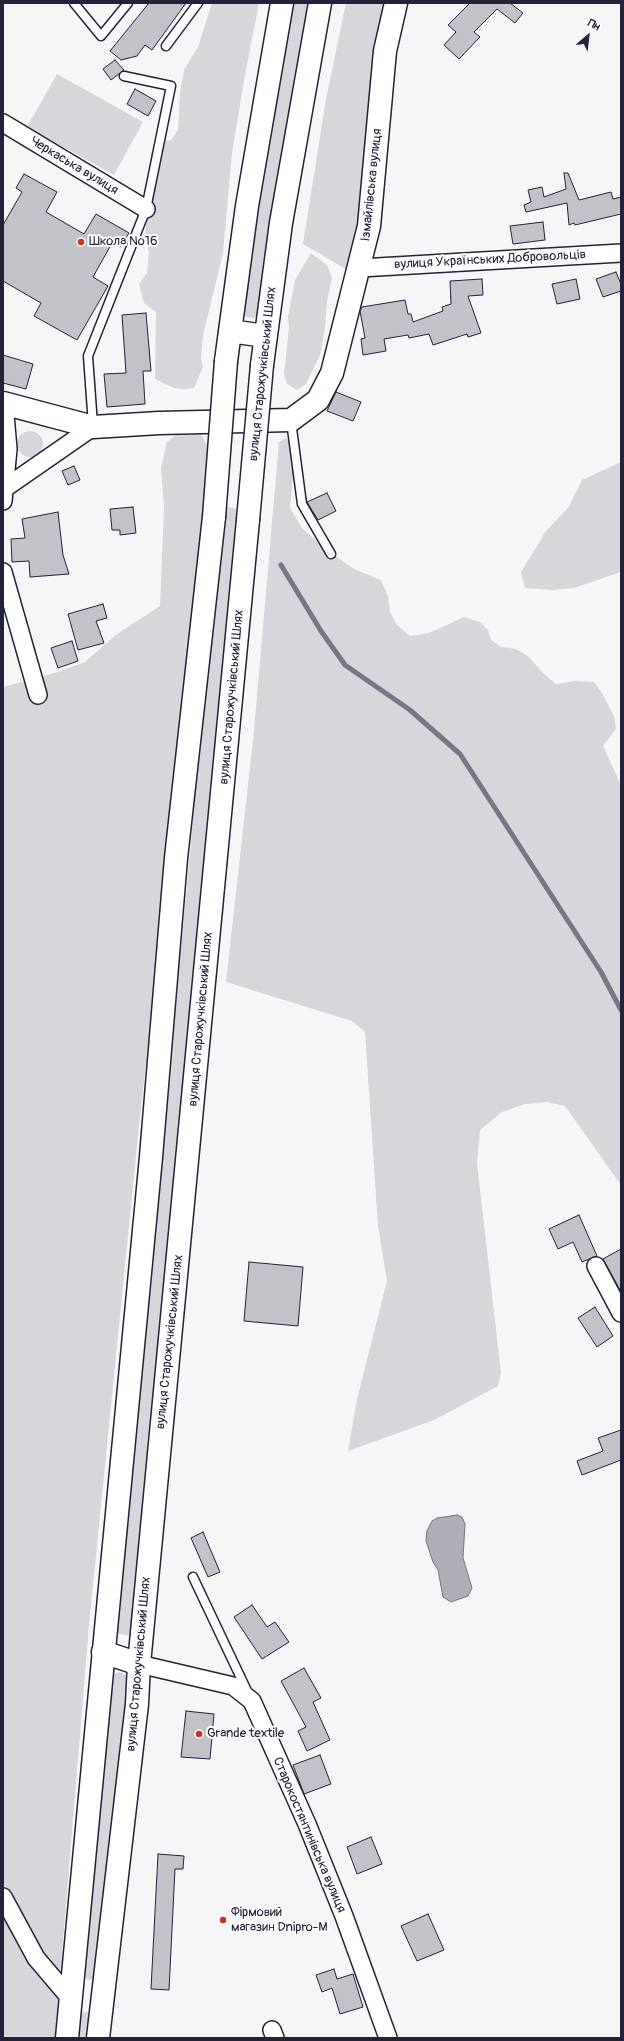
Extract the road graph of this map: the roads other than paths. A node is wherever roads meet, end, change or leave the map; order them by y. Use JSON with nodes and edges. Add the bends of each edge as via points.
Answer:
{"nodes":[{"id":1,"x":74,"y":3,"type":"edge"},
{"id":2,"x":128,"y":3,"type":"edge"},
{"id":3,"x":198,"y":3,"type":"edge"},
{"id":4,"x":282,"y":3,"type":"edge"},
{"id":5,"x":320,"y":3,"type":"edge"},
{"id":6,"x":396,"y":3,"type":"edge"},
{"id":7,"x":166,"y":46,"type":"dead end"},
{"id":8,"x":124,"y":76,"type":"dead end"},
{"id":9,"x":3,"y":123,"type":"edge"},
{"id":10,"x":146,"y":209,"type":"junction"},
{"id":11,"x":621,"y":253,"type":"edge"},
{"id":12,"x":360,"y":268,"type":"junction"},
{"id":13,"x":230,"y":331,"type":"junction"},
{"id":14,"x":265,"y":336,"type":"junction"},
{"id":15,"x":4,"y":403,"type":"edge"},
{"id":16,"x":291,"y":420,"type":"junction"},
{"id":17,"x":93,"y":427,"type":"junction"},
{"id":18,"x":4,"y":494,"type":"edge"},
{"id":19,"x":331,"y":554,"type":"dead end"},
{"id":20,"x":3,"y":572,"type":"edge"},
{"id":21,"x":38,"y":695,"type":"dead end"},
{"id":22,"x":596,"y":1266,"type":"dead end"},
{"id":23,"x":621,"y":1313,"type":"edge"},
{"id":24,"x":193,"y":1577,"type":"dead end"},
{"id":25,"x":103,"y":1652,"type":"junction"},
{"id":26,"x":139,"y":1664,"type":"junction"},
{"id":27,"x":252,"y":1701,"type":"junction"},
{"id":28,"x":3,"y":1897,"type":"edge"},
{"id":29,"x":102,"y":1997,"type":"junction"},
{"id":30,"x":70,"y":1998,"type":"junction"},
{"id":31,"x":67,"y":2038,"type":"edge"},
{"id":32,"x":98,"y":2038,"type":"edge"},
{"id":33,"x":388,"y":2038,"type":"edge"}],
"edges":[{"from":1,"to":2,"type":"lane","via":[[101,36]]},
{"from":3,"to":7,"type":"lane"},
{"from":4,"to":13,"type":"main road","via":[[247,206]]},
{"from":5,"to":14,"type":"main road","name":"вулиця Старожучківський Шлях","via":[[281,223]]},
{"from":6,"to":12,"type":"main road","name":"Ізмайлівська вулиця","via":[[385,51],[369,226]]},
{"from":8,"to":10,"type":"lane","via":[[172,86]]},
{"from":9,"to":10,"type":"street","name":"Черкаська вулиця"},
{"from":10,"to":17,"type":"lane","via":[[88,356]]},
{"from":11,"to":12,"type":"street","name":"вулиця Українських Добровольців"},
{"from":12,"to":16,"type":"main road","name":"Ізмайлівська вулиця","via":[[332,374],[318,400]]},
{"from":13,"to":14,"type":"main road"},
{"from":13,"to":25,"type":"main road","bridge":true,"via":[[214,518],[176,858]]},
{"from":14,"to":26,"type":"main road","name":"вулиця Старожучківський Шлях","bridge":true},
{"from":15,"to":17,"type":"main road"},
{"from":15,"to":18,"type":"street","via":[[8,449]]},
{"from":16,"to":17,"type":"main road"},
{"from":16,"to":19,"type":"lane","via":[[302,504]]},
{"from":17,"to":18,"type":"street"},
{"from":20,"to":21,"type":"street"},
{"from":22,"to":23,"type":"street"},
{"from":24,"to":27,"type":"lane"},
{"from":25,"to":26,"type":"main road"},
{"from":25,"to":30,"type":"main road"},
{"from":26,"to":27,"type":"street","name":"Старокостянтинівська вулиця","via":[[233,1686]]},
{"from":26,"to":29,"type":"main road","name":"вулиця Старожучківський Шлях","via":[[137,1704]]},
{"from":27,"to":33,"type":"street","name":"Старокостянтинівська вулиця","via":[[307,1824],[344,1916]]},
{"from":28,"to":30,"type":"street","via":[[36,1958]]},
{"from":29,"to":30,"type":"main road"},
{"from":29,"to":32,"type":"main road","name":"вулиця Старожучківський Шлях"},
{"from":30,"to":31,"type":"main road"}]}
